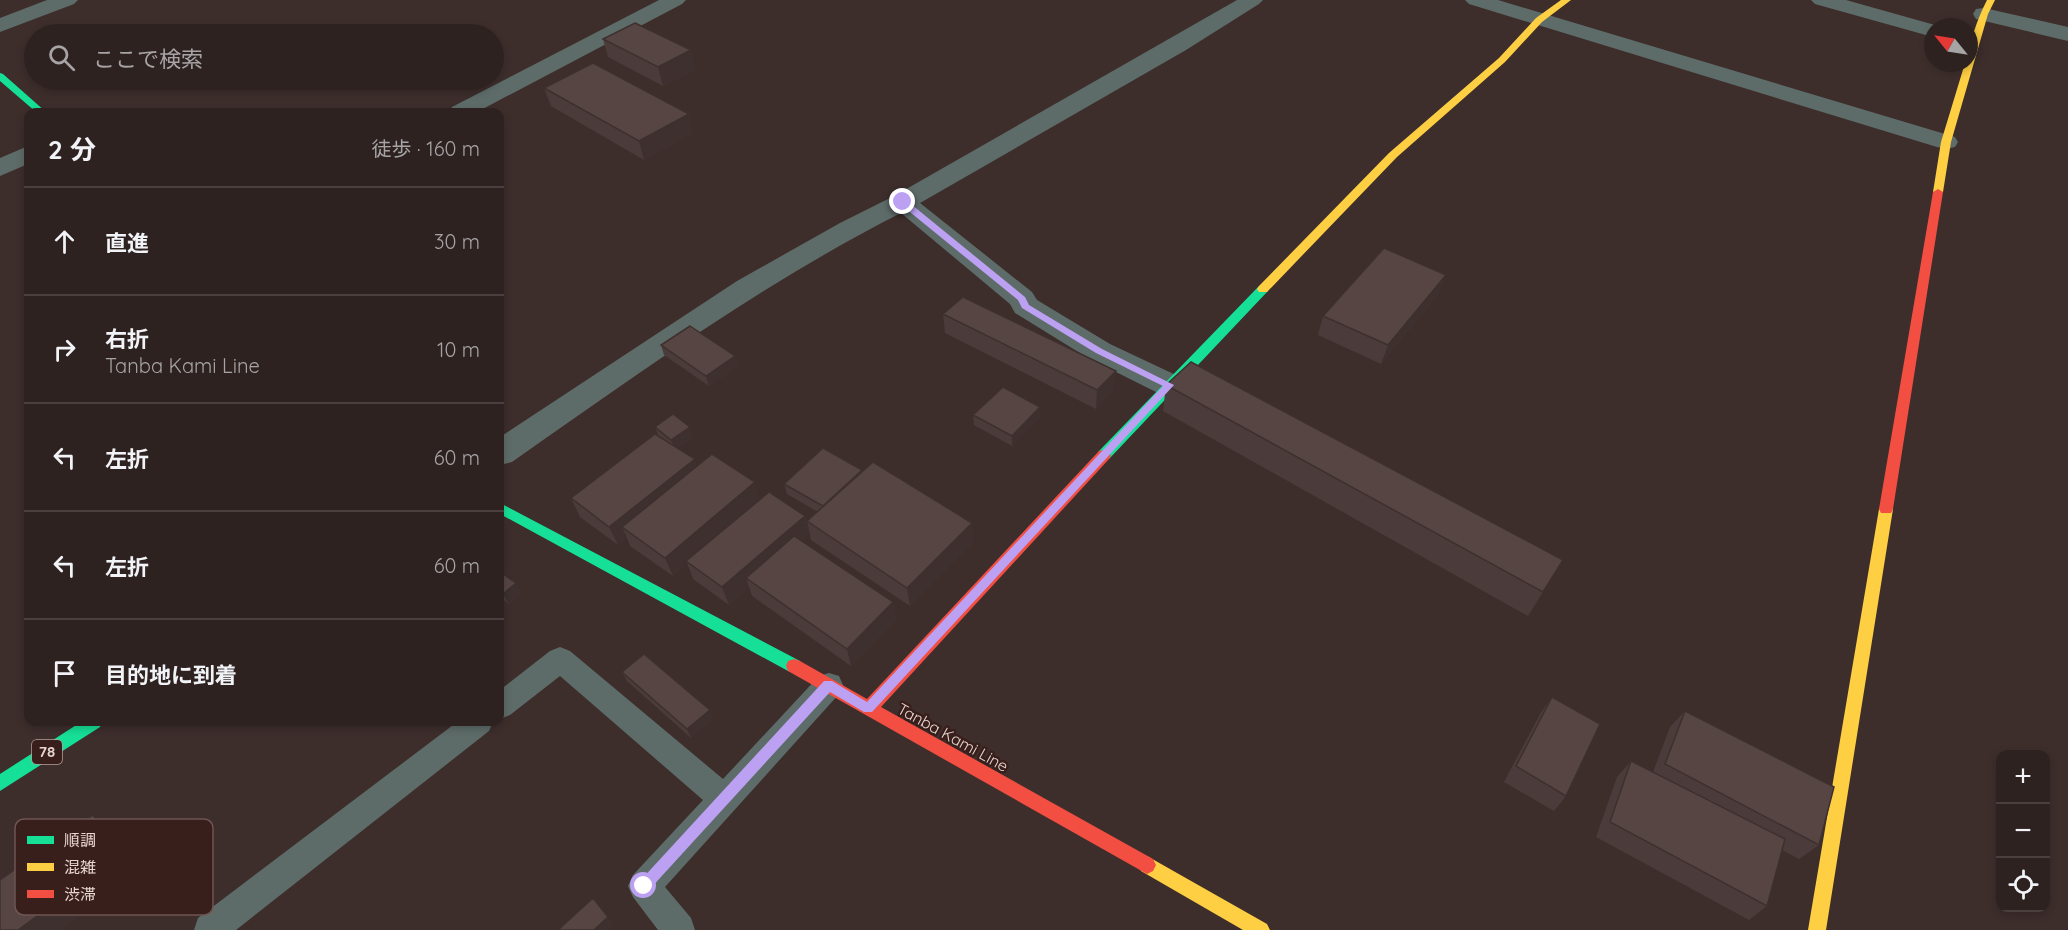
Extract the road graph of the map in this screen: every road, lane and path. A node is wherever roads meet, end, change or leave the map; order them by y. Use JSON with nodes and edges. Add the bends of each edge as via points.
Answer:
{"nodes":[{"id":1,"x":67,"y":0,"type":"edge"},
{"id":2,"x":675,"y":0,"type":"edge"},
{"id":3,"x":1252,"y":0,"type":"edge"},
{"id":4,"x":1476,"y":0,"type":"edge"},
{"id":5,"x":1567,"y":0,"type":"edge"},
{"id":6,"x":1822,"y":0,"type":"edge"},
{"id":7,"x":1988,"y":7,"type":"edge"},
{"id":8,"x":1539,"y":20,"type":"junction"},
{"id":9,"x":0,"y":25,"type":"edge"},
{"id":10,"x":1924,"y":28,"type":"edge"},
{"id":11,"x":1978,"y":28,"type":"edge"},
{"id":12,"x":2068,"y":34,"type":"edge"},
{"id":13,"x":1964,"y":72,"type":"edge"},
{"id":14,"x":0,"y":76,"type":"edge"},
{"id":15,"x":504,"y":89,"type":"edge"},
{"id":16,"x":502,"y":90,"type":"edge"},
{"id":17,"x":36,"y":108,"type":"edge"},
{"id":18,"x":468,"y":108,"type":"edge"},
{"id":19,"x":1946,"y":141,"type":"junction"},
{"id":20,"x":24,"y":156,"type":"edge"},
{"id":21,"x":0,"y":168,"type":"edge"},
{"id":22,"x":903,"y":202,"type":"junction"},
{"id":23,"x":1169,"y":385,"type":"junction"},
{"id":24,"x":504,"y":450,"type":"edge"},
{"id":25,"x":504,"y":510,"type":"edge"},
{"id":26,"x":828,"y":685,"type":"junction"},
{"id":27,"x":504,"y":703,"type":"edge"},
{"id":28,"x":868,"y":709,"type":"junction"},
{"id":29,"x":88,"y":726,"type":"edge"},
{"id":30,"x":474,"y":726,"type":"edge"},
{"id":31,"x":0,"y":783,"type":"edge"},
{"id":32,"x":724,"y":799,"type":"junction"},
{"id":33,"x":210,"y":930,"type":"edge"},
{"id":34,"x":679,"y":930,"type":"edge"},
{"id":35,"x":1261,"y":930,"type":"edge"},
{"id":36,"x":1817,"y":930,"type":"edge"}],
"edges":[{"from":1,"to":9,"type":"street"},
{"from":2,"to":15,"type":"street"},
{"from":3,"to":22,"type":"street"},
{"from":4,"to":8,"type":"street"},
{"from":5,"to":8,"type":"street"},
{"from":6,"to":10,"type":"street"},
{"from":7,"to":11,"type":"street"},
{"from":7,"to":12,"type":"street"},
{"from":8,"to":19,"type":"street"},
{"from":8,"to":23,"type":"street","via":[[1502,60],[1392,155]]},
{"from":13,"to":19,"type":"street"},
{"from":14,"to":17,"type":"street"},
{"from":16,"to":18,"type":"street"},
{"from":19,"to":36,"type":"street"},
{"from":20,"to":21,"type":"street"},
{"from":22,"to":23,"type":"street","via":[[1022,299],[1025,306],[1099,351]]},
{"from":22,"to":24,"type":"street","via":[[857,223],[716,307]]},
{"from":23,"to":28,"type":"street"},
{"from":25,"to":26,"type":"street","name":"Tanba Kami Line"},
{"from":26,"to":28,"type":"street","name":"Tanba Kami Line"},
{"from":26,"to":32,"type":"lane"},
{"from":27,"to":32,"type":"lane","via":[[560,659]]},
{"from":28,"to":35,"type":"street","name":"Tanba Kami Line"},
{"from":29,"to":31,"type":"street","number":"78"},
{"from":30,"to":33,"type":"lane"},
{"from":32,"to":34,"type":"lane","via":[[644,886]]}]}
